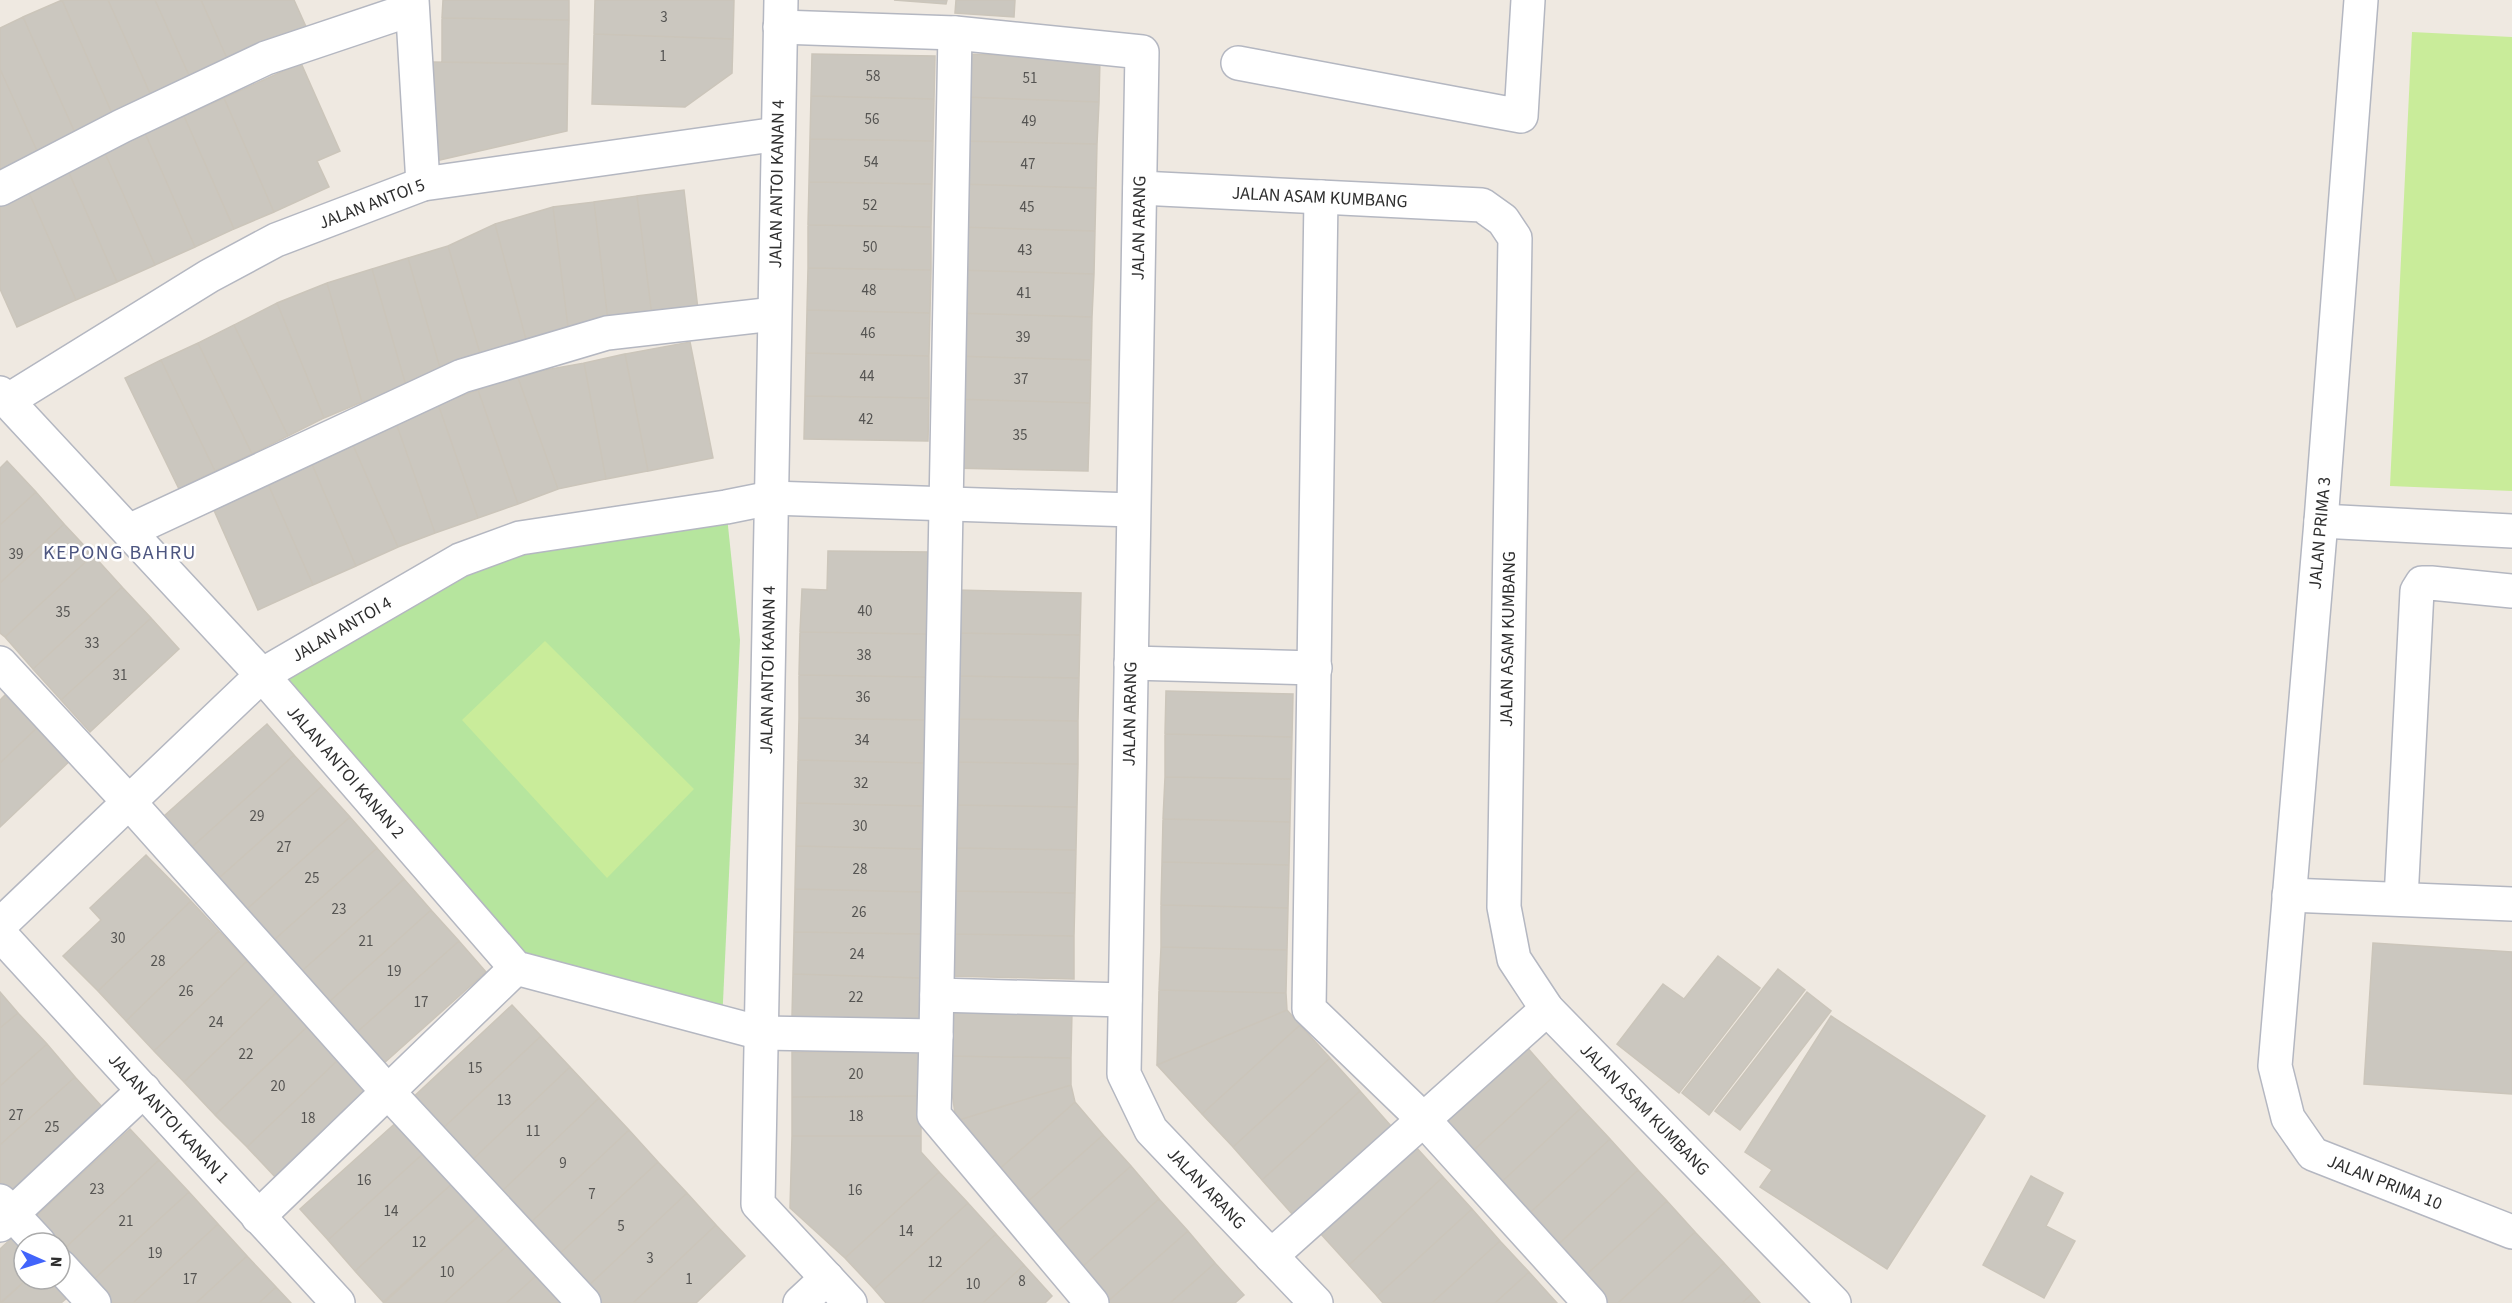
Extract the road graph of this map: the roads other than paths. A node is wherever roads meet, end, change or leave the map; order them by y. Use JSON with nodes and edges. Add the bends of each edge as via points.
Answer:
{"nodes":[{"id":1,"x":1528,"y":0,"type":"edge"},
{"id":2,"x":2361,"y":0,"type":"edge"},
{"id":3,"x":412,"y":5,"type":"edge"},
{"id":4,"x":780,"y":13,"type":"edge"},
{"id":5,"x":955,"y":33,"type":"junction"},
{"id":6,"x":1238,"y":63,"type":"dead end"},
{"id":7,"x":778,"y":134,"type":"junction"},
{"id":8,"x":423,"y":184,"type":"junction"},
{"id":9,"x":1140,"y":188,"type":"junction"},
{"id":10,"x":0,"y":189,"type":"edge"},
{"id":11,"x":1321,"y":197,"type":"junction"},
{"id":12,"x":774,"y":314,"type":"junction"},
{"id":13,"x":4,"y":397,"type":"edge"},
{"id":14,"x":771,"y":498,"type":"junction"},
{"id":15,"x":946,"y":503,"type":"junction"},
{"id":16,"x":1133,"y":510,"type":"junction"},
{"id":17,"x":2321,"y":521,"type":"junction"},
{"id":18,"x":129,"y":531,"type":"junction"},
{"id":19,"x":2512,"y":531,"type":"edge"},
{"id":20,"x":2512,"y":591,"type":"edge"},
{"id":21,"x":0,"y":663,"type":"edge"},
{"id":22,"x":1131,"y":663,"type":"junction"},
{"id":23,"x":1315,"y":668,"type":"junction"},
{"id":24,"x":262,"y":675,"type":"junction"},
{"id":25,"x":129,"y":802,"type":"junction"},
{"id":26,"x":2289,"y":896,"type":"junction"},
{"id":27,"x":2401,"y":899,"type":"junction"},
{"id":28,"x":2512,"y":904,"type":"edge"},
{"id":29,"x":0,"y":925,"type":"edge"},
{"id":30,"x":0,"y":934,"type":"edge"},
{"id":31,"x":516,"y":968,"type":"junction"},
{"id":32,"x":937,"y":995,"type":"junction"},
{"id":33,"x":1125,"y":1000,"type":"junction"},
{"id":34,"x":1547,"y":1009,"type":"junction"},
{"id":35,"x":761,"y":1032,"type":"junction"},
{"id":36,"x":936,"y":1036,"type":"junction"},
{"id":37,"x":2275,"y":1066,"type":"joint"},
{"id":38,"x":144,"y":1090,"type":"junction"},
{"id":39,"x":387,"y":1092,"type":"junction"},
{"id":40,"x":1424,"y":1119,"type":"junction"},
{"id":41,"x":4,"y":1213,"type":"edge"},
{"id":42,"x":258,"y":1217,"type":"junction"},
{"id":43,"x":25,"y":1231,"type":"edge"},
{"id":44,"x":2512,"y":1232,"type":"edge"},
{"id":45,"x":1271,"y":1256,"type":"junction"},
{"id":46,"x":827,"y":1278,"type":"junction"},
{"id":47,"x":72,"y":1279,"type":"edge"},
{"id":48,"x":94,"y":1303,"type":"edge"},
{"id":49,"x":338,"y":1303,"type":"edge"},
{"id":50,"x":584,"y":1303,"type":"edge"},
{"id":51,"x":800,"y":1303,"type":"edge"},
{"id":52,"x":850,"y":1303,"type":"edge"},
{"id":53,"x":1092,"y":1303,"type":"edge"},
{"id":54,"x":1316,"y":1303,"type":"edge"},
{"id":55,"x":1590,"y":1303,"type":"edge"},
{"id":56,"x":1834,"y":1303,"type":"edge"}],
"edges":[{"from":1,"to":6,"type":"street","via":[[1521,116]]},
{"from":2,"to":17,"type":"street","name":"JALAN PRIMA 3"},
{"from":3,"to":8,"type":"street"},
{"from":3,"to":10,"type":"street","via":[[266,58]]},
{"from":4,"to":5,"type":"street"},
{"from":4,"to":7,"type":"street","name":"JALAN ANTOI KANAN 4"},
{"from":5,"to":9,"type":"street","name":"JALAN ARANG","via":[[1142,52]]},
{"from":5,"to":15,"type":"street"},
{"from":7,"to":8,"type":"street","name":"JALAN ANTOI 5"},
{"from":7,"to":12,"type":"street","name":"JALAN ANTOI KANAN 4"},
{"from":8,"to":13,"type":"street","name":"JALAN ANTOI 5","via":[[276,240]]},
{"from":9,"to":11,"type":"street","name":"JALAN ASAM KUMBANG"},
{"from":9,"to":16,"type":"street","name":"JALAN ARANG"},
{"from":11,"to":23,"type":"street"},
{"from":11,"to":34,"type":"street","name":"JALAN ASAM KUMBANG","via":[[1482,205],[1503,220],[1515,238],[1504,907],[1514,959]]},
{"from":12,"to":14,"type":"street","name":"JALAN ANTOI KANAN 4"},
{"from":12,"to":18,"type":"street","via":[[607,333],[462,376]]},
{"from":13,"to":18,"type":"street","name":"JALAN ANTOI KANAN 2"},
{"from":14,"to":15,"type":"street","name":"JALAN ANTOI 4"},
{"from":14,"to":24,"type":"street","name":"JALAN ANTOI 4","via":[[520,538],[460,560]]},
{"from":14,"to":35,"type":"street","name":"JALAN ANTOI KANAN 4"},
{"from":15,"to":16,"type":"street","name":"JALAN ANTOI 4"},
{"from":15,"to":32,"type":"street"},
{"from":16,"to":22,"type":"street","name":"JALAN ARANG"},
{"from":17,"to":19,"type":"street"},
{"from":17,"to":26,"type":"street","name":"JALAN PRIMA 3"},
{"from":18,"to":24,"type":"street","name":"JALAN ANTOI KANAN 2"},
{"from":20,"to":27,"type":"street","via":[[2431,582],[2422,584],[2417,591]]},
{"from":21,"to":25,"type":"street"},
{"from":22,"to":23,"type":"street"},
{"from":22,"to":33,"type":"street","name":"JALAN ARANG"},
{"from":23,"to":40,"type":"street","via":[[1309,1009]]},
{"from":24,"to":25,"type":"street","name":"JALAN ANTOI 4"},
{"from":24,"to":31,"type":"street","name":"JALAN ANTOI KANAN 2"},
{"from":25,"to":29,"type":"street","name":"JALAN ANTOI 4"},
{"from":25,"to":39,"type":"street"},
{"from":26,"to":27,"type":"street"},
{"from":26,"to":37,"type":"street","name":"JALAN PRIMA 3"},
{"from":27,"to":28,"type":"street"},
{"from":30,"to":38,"type":"street","name":"JALAN ANTOI KANAN 1"},
{"from":31,"to":35,"type":"street"},
{"from":31,"to":39,"type":"street"},
{"from":32,"to":33,"type":"street"},
{"from":32,"to":36,"type":"street"},
{"from":33,"to":45,"type":"street","name":"JALAN ARANG","via":[[1124,1074],[1151,1130]]},
{"from":34,"to":40,"type":"street"},
{"from":34,"to":56,"type":"street","name":"JALAN ASAM KUMBANG"},
{"from":35,"to":36,"type":"street"},
{"from":35,"to":46,"type":"street","name":"JALAN ANTOI KANAN 4","via":[[758,1204]]},
{"from":36,"to":53,"type":"street","via":[[934,1115]]},
{"from":37,"to":44,"type":"street","name":"JALAN PRIMA 10","via":[[2288,1118],[2313,1154]]},
{"from":38,"to":41,"type":"street"},
{"from":38,"to":42,"type":"street","name":"JALAN ANTOI KANAN 1"},
{"from":39,"to":42,"type":"street"},
{"from":39,"to":50,"type":"street"},
{"from":40,"to":45,"type":"street"},
{"from":40,"to":55,"type":"street"},
{"from":41,"to":43,"type":"street"},
{"from":42,"to":49,"type":"street","name":"JALAN ANTOI KANAN 1"},
{"from":45,"to":54,"type":"street","name":"JALAN ARANG"},
{"from":46,"to":51,"type":"street"},
{"from":46,"to":52,"type":"street","name":"JALAN ANTOI KANAN 4"},
{"from":47,"to":48,"type":"street"}]}
